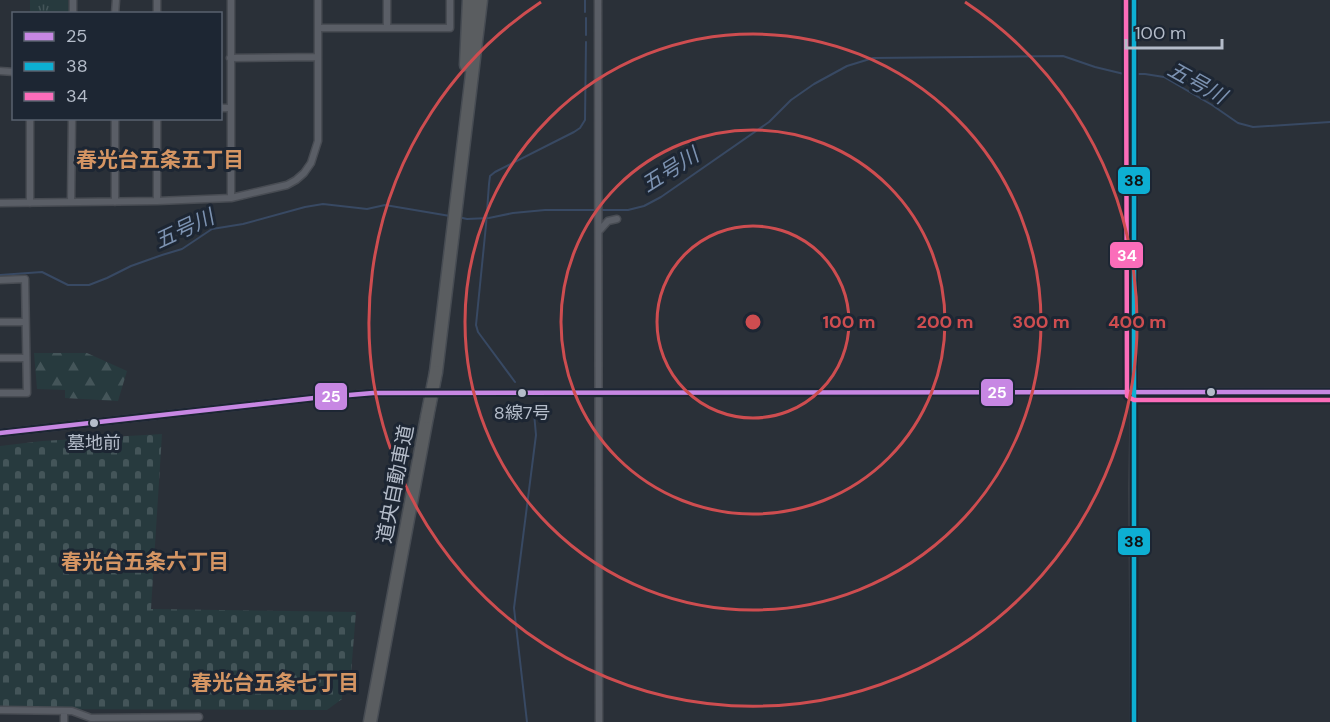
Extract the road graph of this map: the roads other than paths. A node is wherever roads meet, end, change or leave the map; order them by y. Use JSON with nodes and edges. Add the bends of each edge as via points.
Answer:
{"nodes":[{"id":1,"x":231,"y":0,"type":"edge"},
{"id":2,"x":318,"y":0,"type":"edge"},
{"id":3,"x":387,"y":0,"type":"edge"},
{"id":4,"x":450,"y":0,"type":"edge"},
{"id":5,"x":469,"y":0,"type":"edge"},
{"id":6,"x":481,"y":0,"type":"edge"},
{"id":7,"x":598,"y":0,"type":"edge"},
{"id":8,"x":1134,"y":0,"type":"edge"},
{"id":9,"x":387,"y":27,"type":"junction"},
{"id":10,"x":318,"y":28,"type":"junction"},
{"id":11,"x":318,"y":57,"type":"junction"},
{"id":12,"x":230,"y":58,"type":"junction"},
{"id":13,"x":222,"y":108,"type":"edge"},
{"id":14,"x":231,"y":108,"type":"junction"},
{"id":15,"x":30,"y":120,"type":"edge"},
{"id":16,"x":72,"y":120,"type":"edge"},
{"id":17,"x":115,"y":120,"type":"edge"},
{"id":18,"x":157,"y":120,"type":"edge"},
{"id":19,"x":463,"y":144,"type":"junction"},
{"id":20,"x":231,"y":198,"type":"junction"},
{"id":21,"x":157,"y":201,"type":"junction"},
{"id":22,"x":71,"y":202,"type":"junction"},
{"id":23,"x":115,"y":202,"type":"junction"},
{"id":24,"x":0,"y":203,"type":"edge"},
{"id":25,"x":30,"y":203,"type":"junction"},
{"id":26,"x":617,"y":219,"type":"dead end"},
{"id":27,"x":598,"y":232,"type":"junction"},
{"id":28,"x":0,"y":280,"type":"edge"},
{"id":29,"x":0,"y":322,"type":"edge"},
{"id":30,"x":25,"y":322,"type":"junction"},
{"id":31,"x":0,"y":358,"type":"edge"},
{"id":32,"x":26,"y":358,"type":"junction"},
{"id":33,"x":1134,"y":392,"type":"junction"},
{"id":34,"x":1330,"y":392,"type":"edge"},
{"id":35,"x":0,"y":393,"type":"edge"},
{"id":36,"x":599,"y":393,"type":"junction"},
{"id":37,"x":0,"y":433,"type":"edge"},
{"id":38,"x":0,"y":710,"type":"edge"},
{"id":39,"x":64,"y":711,"type":"junction"},
{"id":40,"x":200,"y":717,"type":"dead end"},
{"id":41,"x":64,"y":722,"type":"edge"},
{"id":42,"x":370,"y":722,"type":"edge"},
{"id":43,"x":599,"y":722,"type":"edge"},
{"id":44,"x":1134,"y":722,"type":"edge"}],
"edges":[{"from":1,"to":12,"type":"street"},
{"from":2,"to":10,"type":"street"},
{"from":3,"to":9,"type":"street"},
{"from":4,"to":9,"type":"street","via":[[450,28]]},
{"from":5,"to":19,"type":"highway","name":"道央自動車道"},
{"from":6,"to":19,"type":"highway","name":"道央自動車道"},
{"from":7,"to":27,"type":"street"},
{"from":8,"to":33,"type":"street"},
{"from":9,"to":10,"type":"street"},
{"from":10,"to":11,"type":"street"},
{"from":11,"to":12,"type":"street"},
{"from":11,"to":20,"type":"street","via":[[318,141],[311,164],[286,185]]},
{"from":12,"to":14,"type":"street"},
{"from":13,"to":14,"type":"street"},
{"from":14,"to":20,"type":"street"},
{"from":15,"to":25,"type":"street"},
{"from":16,"to":22,"type":"street"},
{"from":17,"to":23,"type":"street"},
{"from":18,"to":21,"type":"street"},
{"from":19,"to":42,"type":"highway","name":"道央自動車道","bridge":true,"via":[[436,372]]},
{"from":20,"to":21,"type":"street"},
{"from":21,"to":23,"type":"street"},
{"from":22,"to":23,"type":"street"},
{"from":22,"to":25,"type":"street"},
{"from":24,"to":25,"type":"street"},
{"from":26,"to":27,"type":"street","via":[[608,221]]},
{"from":27,"to":36,"type":"street"},
{"from":28,"to":30,"type":"street","via":[[25,279]]},
{"from":29,"to":30,"type":"street"},
{"from":30,"to":32,"type":"street"},
{"from":31,"to":32,"type":"street"},
{"from":32,"to":35,"type":"street","via":[[27,393]]},
{"from":33,"to":34,"type":"street"},
{"from":33,"to":36,"type":"street"},
{"from":33,"to":44,"type":"street"},
{"from":36,"to":37,"type":"street","via":[[374,393]]},
{"from":36,"to":43,"type":"street"},
{"from":38,"to":39,"type":"street"},
{"from":39,"to":40,"type":"street","via":[[91,718]]},
{"from":39,"to":41,"type":"street"}]}
